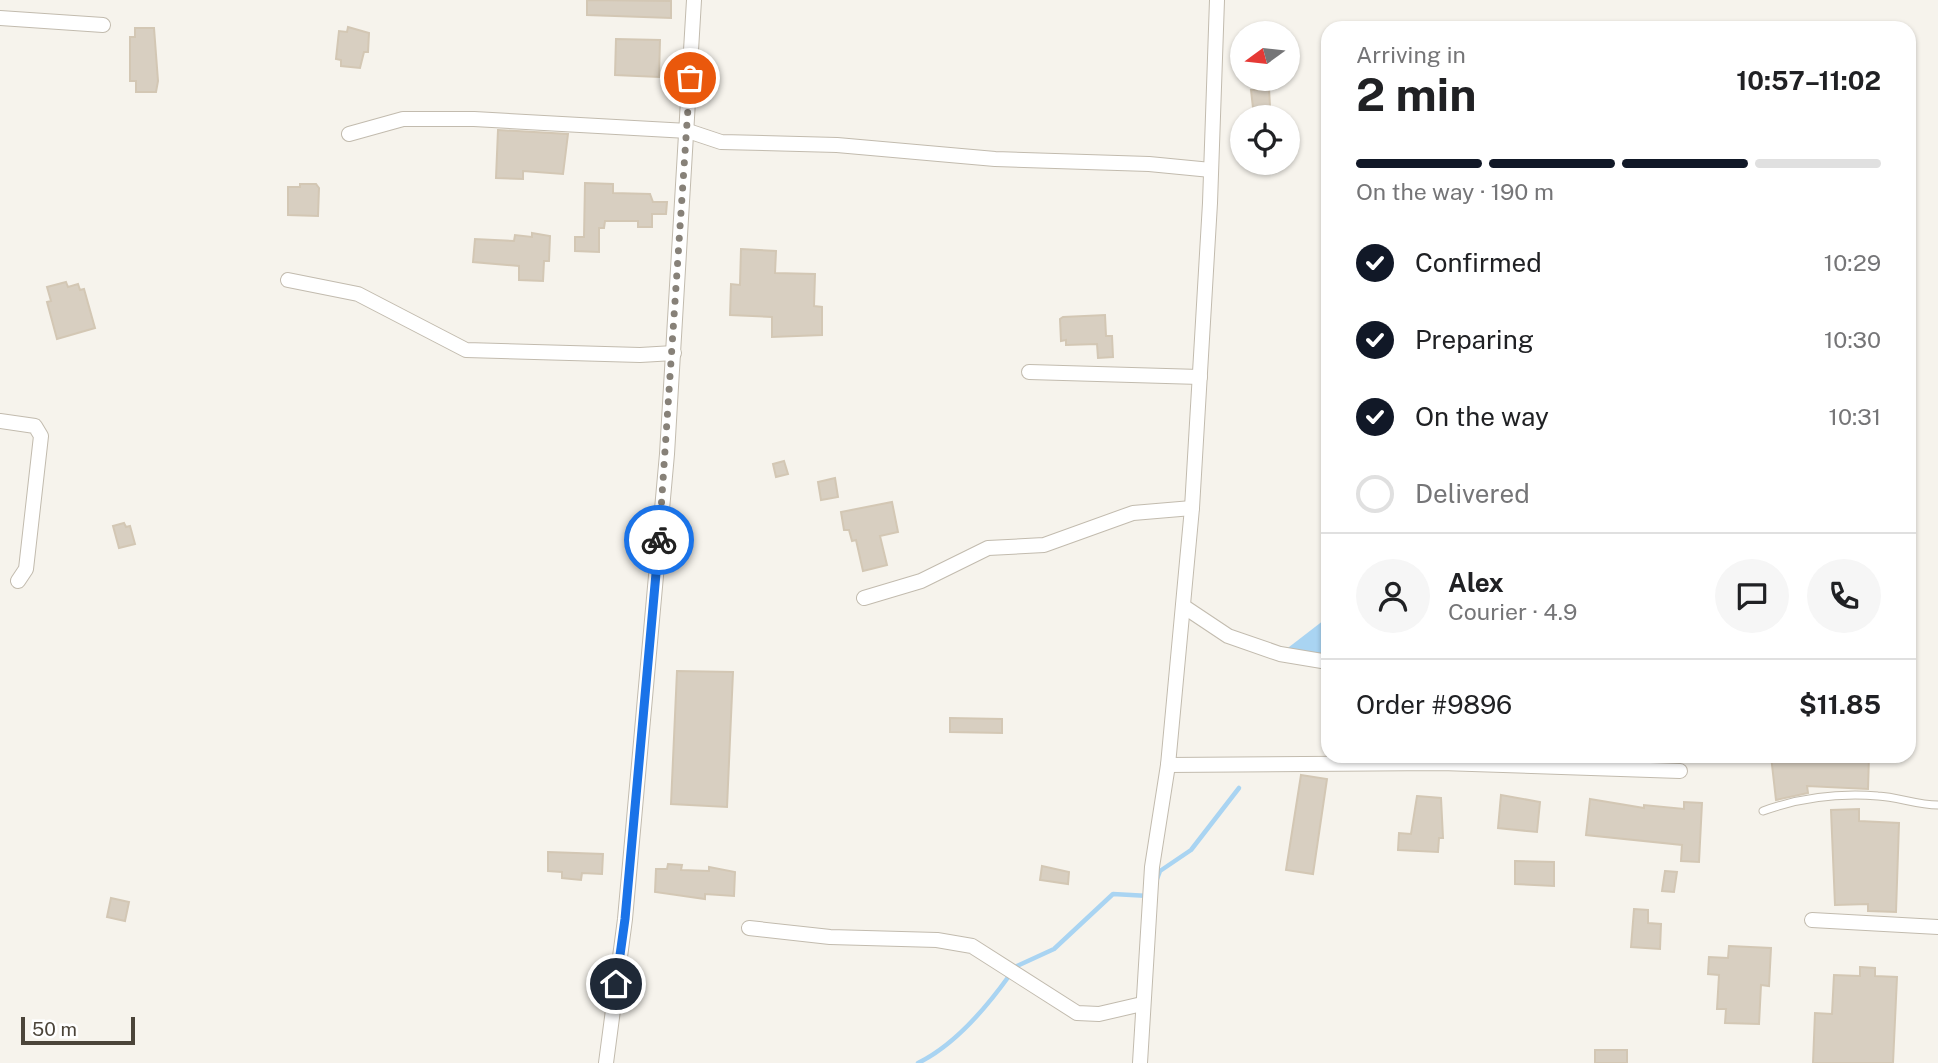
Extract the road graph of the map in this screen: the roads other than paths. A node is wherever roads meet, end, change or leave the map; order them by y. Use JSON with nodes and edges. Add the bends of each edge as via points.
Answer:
{"nodes":[{"id":1,"x":694,"y":0,"type":"edge"},
{"id":2,"x":1217,"y":0,"type":"edge"},
{"id":3,"x":0,"y":18,"type":"edge"},
{"id":4,"x":103,"y":24,"type":"dead end"},
{"id":5,"x":688,"y":131,"type":"junction"},
{"id":6,"x":349,"y":134,"type":"dead end"},
{"id":7,"x":1211,"y":170,"type":"junction"},
{"id":8,"x":288,"y":280,"type":"dead end"},
{"id":9,"x":674,"y":353,"type":"junction"},
{"id":10,"x":1029,"y":372,"type":"dead end"},
{"id":11,"x":1200,"y":377,"type":"junction"},
{"id":12,"x":0,"y":421,"type":"edge"},
{"id":13,"x":1192,"y":508,"type":"junction"},
{"id":14,"x":18,"y":581,"type":"dead end"},
{"id":15,"x":864,"y":598,"type":"dead end"},
{"id":16,"x":1183,"y":606,"type":"junction"},
{"id":17,"x":1321,"y":661,"type":"edge"},
{"id":18,"x":1168,"y":765,"type":"junction"},
{"id":19,"x":1679,"y":771,"type":"dead end"},
{"id":20,"x":1938,"y":805,"type":"edge"},
{"id":21,"x":1763,"y":811,"type":"dead end"},
{"id":22,"x":1812,"y":920,"type":"dead end"},
{"id":23,"x":1938,"y":927,"type":"edge"},
{"id":24,"x":748,"y":928,"type":"dead end"},
{"id":25,"x":1142,"y":1004,"type":"junction"},
{"id":26,"x":606,"y":1063,"type":"edge"},
{"id":27,"x":1140,"y":1063,"type":"edge"}],
"edges":[{"from":1,"to":5,"type":"street"},
{"from":2,"to":7,"type":"street"},
{"from":3,"to":4,"type":"street"},
{"from":5,"to":6,"type":"street","via":[[474,118],[403,119]]},
{"from":5,"to":7,"type":"street","via":[[721,142],[837,145]]},
{"from":5,"to":9,"type":"street"},
{"from":7,"to":11,"type":"street"},
{"from":8,"to":9,"type":"street","via":[[358,294],[466,350]]},
{"from":9,"to":26,"type":"street","via":[[625,919]]},
{"from":10,"to":11,"type":"street"},
{"from":11,"to":13,"type":"street"},
{"from":12,"to":14,"type":"street","via":[[36,426],[41,436],[26,569]]},
{"from":13,"to":15,"type":"street","via":[[1133,513],[1044,545],[988,548],[921,581]]},
{"from":13,"to":16,"type":"street"},
{"from":16,"to":17,"type":"street","via":[[1228,636],[1280,654]]},
{"from":16,"to":18,"type":"street"},
{"from":18,"to":19,"type":"street","via":[[1441,763]]},
{"from":18,"to":25,"type":"street","via":[[1152,867]]},
{"from":20,"to":21,"type":"lane","via":[[1878,796],[1834,796]]},
{"from":22,"to":23,"type":"street"},
{"from":24,"to":25,"type":"street","via":[[972,946],[1077,1013],[1098,1014]]},
{"from":25,"to":27,"type":"street"}]}
